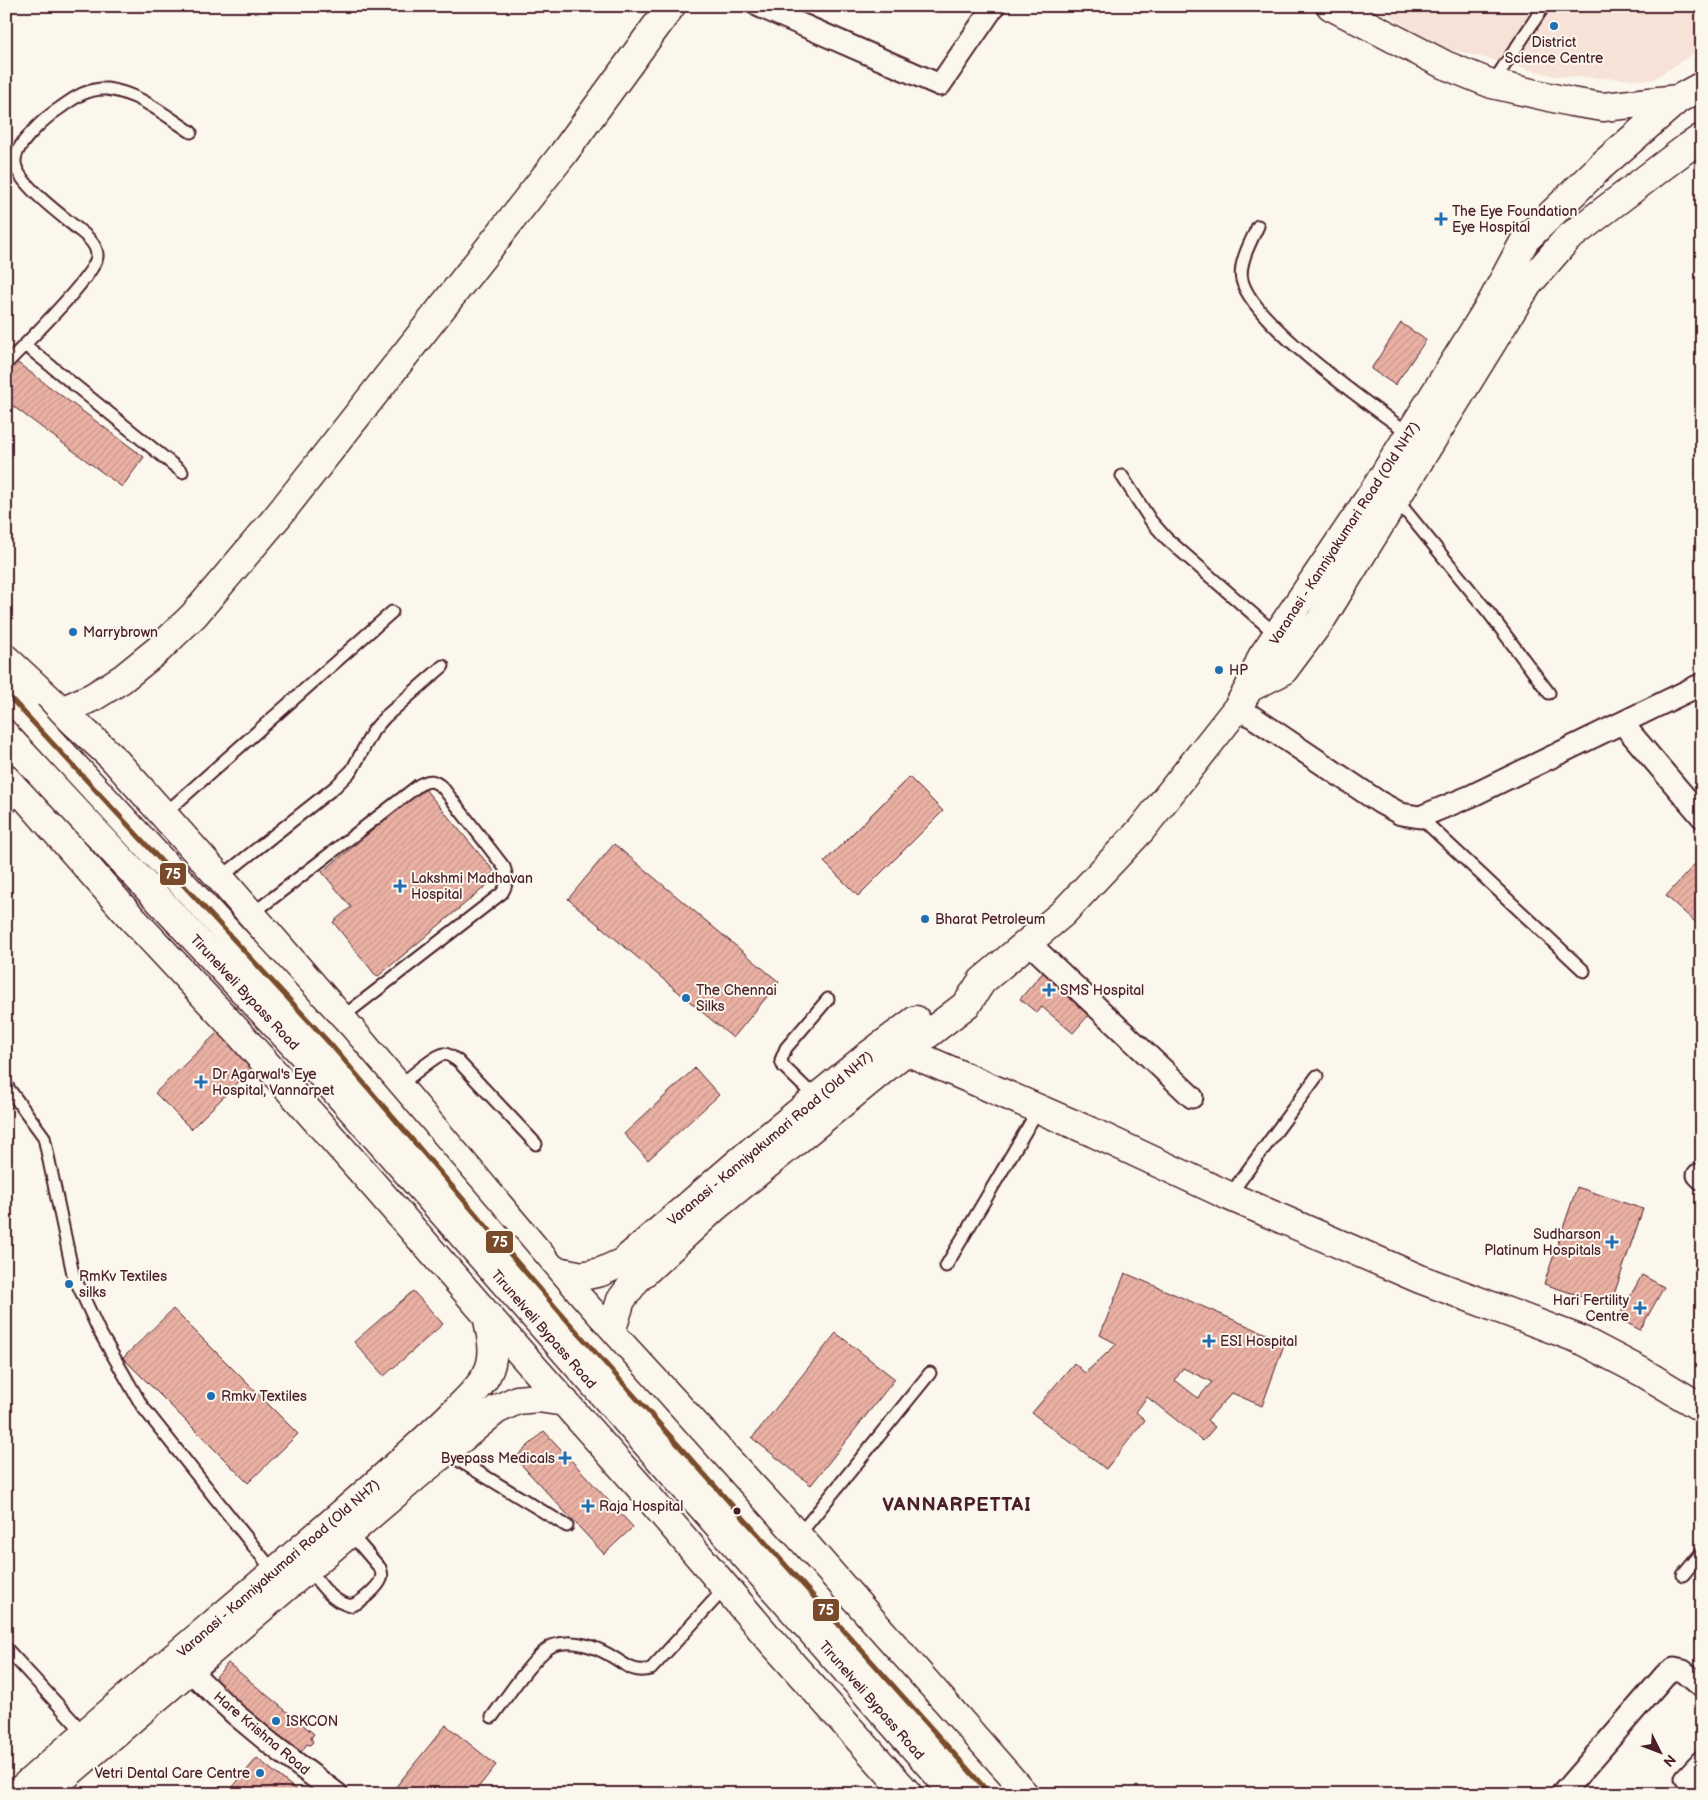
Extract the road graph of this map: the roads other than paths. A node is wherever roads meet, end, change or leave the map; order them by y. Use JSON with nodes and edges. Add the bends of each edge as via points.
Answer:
{"nodes":[{"id":1,"x":671,"y":6,"type":"edge"},
{"id":2,"x":759,"y":6,"type":"edge"},
{"id":3,"x":994,"y":6,"type":"edge"},
{"id":4,"x":1331,"y":6,"type":"edge"},
{"id":5,"x":1544,"y":6,"type":"edge"},
{"id":6,"x":1492,"y":84,"type":"junction"},
{"id":7,"x":1702,"y":86,"type":"edge"},
{"id":8,"x":1678,"y":99,"type":"junction"},
{"id":9,"x":191,"y":132,"type":"dead end"},
{"id":10,"x":1702,"y":138,"type":"edge"},
{"id":11,"x":1258,"y":226,"type":"dead end"},
{"id":12,"x":25,"y":345,"type":"junction"},
{"id":13,"x":6,"y":364,"type":"edge"},
{"id":14,"x":1410,"y":434,"type":"junction"},
{"id":15,"x":182,"y":472,"type":"dead end"},
{"id":16,"x":1122,"y":476,"type":"dead end"},
{"id":17,"x":1396,"y":499,"type":"junction"},
{"id":18,"x":392,"y":612,"type":"dead end"},
{"id":19,"x":1278,"y":635,"type":"junction"},
{"id":20,"x":6,"y":659,"type":"edge"},
{"id":21,"x":443,"y":666,"type":"dead end"},
{"id":22,"x":1702,"y":684,"type":"edge"},
{"id":23,"x":6,"y":693,"type":"edge"},
{"id":24,"x":1550,"y":693,"type":"dead end"},
{"id":25,"x":1243,"y":698,"type":"junction"},
{"id":26,"x":62,"y":711,"type":"junction"},
{"id":27,"x":1622,"y":723,"type":"junction"},
{"id":28,"x":6,"y":736,"type":"edge"},
{"id":29,"x":12,"y":792,"type":"edge"},
{"id":30,"x":163,"y":815,"type":"junction"},
{"id":31,"x":1420,"y":817,"type":"junction"},
{"id":32,"x":1702,"y":817,"type":"edge"},
{"id":33,"x":220,"y":878,"type":"junction"},
{"id":34,"x":252,"y":914,"type":"junction"},
{"id":35,"x":1028,"y":942,"type":"junction"},
{"id":36,"x":1584,"y":971,"type":"dead end"},
{"id":37,"x":982,"y":981,"type":"junction"},
{"id":38,"x":828,"y":999,"type":"dead end"},
{"id":39,"x":341,"y":1018,"type":"junction"},
{"id":40,"x":906,"y":1051,"type":"junction"},
{"id":41,"x":1318,"y":1076,"type":"dead end"},
{"id":42,"x":6,"y":1085,"type":"edge"},
{"id":43,"x":398,"y":1087,"type":"junction"},
{"id":44,"x":1192,"y":1097,"type":"dead end"},
{"id":45,"x":816,"y":1098,"type":"junction"},
{"id":46,"x":1038,"y":1110,"type":"junction"},
{"id":47,"x":536,"y":1144,"type":"dead end"},
{"id":48,"x":1230,"y":1196,"type":"junction"},
{"id":49,"x":493,"y":1199,"type":"junction"},
{"id":50,"x":436,"y":1257,"type":"junction"},
{"id":51,"x":946,"y":1266,"type":"dead end"},
{"id":52,"x":553,"y":1270,"type":"junction"},
{"id":53,"x":487,"y":1315,"type":"junction"},
{"id":54,"x":611,"y":1332,"type":"junction"},
{"id":55,"x":930,"y":1373,"type":"dead end"},
{"id":56,"x":565,"y":1402,"type":"junction"},
{"id":57,"x":1702,"y":1408,"type":"edge"},
{"id":58,"x":703,"y":1431,"type":"junction"},
{"id":59,"x":445,"y":1452,"type":"junction"},
{"id":60,"x":639,"y":1486,"type":"junction"},
{"id":61,"x":567,"y":1526,"type":"dead end"},
{"id":62,"x":350,"y":1533,"type":"junction"},
{"id":63,"x":798,"y":1536,"type":"junction"},
{"id":64,"x":1702,"y":1552,"type":"edge"},
{"id":65,"x":308,"y":1568,"type":"junction"},
{"id":66,"x":274,"y":1572,"type":"junction"},
{"id":67,"x":1683,"y":1575,"type":"dead end"},
{"id":68,"x":726,"y":1587,"type":"junction"},
{"id":69,"x":6,"y":1648,"type":"edge"},
{"id":70,"x":189,"y":1670,"type":"junction"},
{"id":71,"x":1702,"y":1687,"type":"edge"},
{"id":72,"x":492,"y":1717,"type":"dead end"},
{"id":73,"x":84,"y":1733,"type":"junction"},
{"id":74,"x":1702,"y":1762,"type":"edge"},
{"id":75,"x":1702,"y":1791,"type":"edge"},
{"id":76,"x":16,"y":1794,"type":"edge"},
{"id":77,"x":44,"y":1794,"type":"edge"},
{"id":78,"x":337,"y":1794,"type":"edge"},
{"id":79,"x":908,"y":1794,"type":"edge"},
{"id":80,"x":955,"y":1794,"type":"edge"},
{"id":81,"x":990,"y":1794,"type":"edge"},
{"id":82,"x":1024,"y":1794,"type":"edge"},
{"id":83,"x":1562,"y":1794,"type":"edge"}],
"edges":[{"from":1,"to":26,"type":"main road","via":[[551,169],[278,516],[194,615],[122,679]]},
{"from":2,"to":3,"type":"street","via":[[940,85]]},
{"from":4,"to":6,"type":"main road","via":[[1445,65]]},
{"from":5,"to":6,"type":"lane"},
{"from":6,"to":8,"type":"main road","via":[[1603,107]]},
{"from":7,"to":8,"type":"main road","name":"Varanasi - Kanniyakumari Road (Old NH7)"},
{"from":8,"to":14,"type":"main road","name":"Varanasi - Kanniyakumari Road (Old NH7)","via":[[1600,167],[1525,240],[1492,302]]},
{"from":9,"to":12,"type":"lane","via":[[145,101],[120,91],[97,88],[80,94],[54,112],[26,139],[16,153],[15,164],[20,176],[84,234],[95,247],[97,257],[92,270],[79,286]]},
{"from":10,"to":17,"type":"main road","name":"Varanasi - Kanniyakumari Road (Old NH7)","via":[[1560,246],[1528,284]]},
{"from":11,"to":14,"type":"lane","via":[[1244,256],[1241,280],[1250,299],[1304,352],[1354,394]]},
{"from":12,"to":13,"type":"lane"},
{"from":12,"to":15,"type":"lane"},
{"from":14,"to":19,"type":"main road","name":"Varanasi - Kanniyakumari Road (Old NH7)"},
{"from":16,"to":19,"type":"lane","via":[[1150,521],[1166,538]]},
{"from":17,"to":24,"type":"lane"},
{"from":17,"to":25,"type":"main road","name":"Varanasi - Kanniyakumari Road (Old NH7)","via":[[1321,620],[1283,671]]},
{"from":18,"to":30,"type":"lane"},
{"from":19,"to":25,"type":"main road","name":"Varanasi - Kanniyakumari Road (Old NH7)","via":[[1262,657]]},
{"from":20,"to":26,"type":"main road"},
{"from":21,"to":33,"type":"lane","via":[[384,716],[346,776]]},
{"from":22,"to":27,"type":"street"},
{"from":23,"to":81,"type":"main road","name":"Tirunelveli Bypass Road","bridge":true,"via":[[333,1047],[563,1316]]},
{"from":25,"to":31,"type":"street","via":[[1379,802],[1401,814]]},
{"from":25,"to":35,"type":"main road","name":"Varanasi - Kanniyakumari Road (Old NH7)","via":[[1141,830],[1063,913]]},
{"from":26,"to":30,"type":"main road","via":[[112,757]]},
{"from":27,"to":31,"type":"street","via":[[1472,796]]},
{"from":27,"to":32,"type":"street"},
{"from":28,"to":80,"type":"main road","name":"Tirunelveli Bypass Road","bridge":true,"via":[[310,1062]]},
{"from":29,"to":50,"type":"main road","via":[[238,1032]]},
{"from":30,"to":33,"type":"main road"},
{"from":31,"to":36,"type":"lane"},
{"from":33,"to":34,"type":"main road"},
{"from":34,"to":39,"type":"main road"},
{"from":34,"to":39,"type":"lane","via":[[419,785],[428,780],[443,788],[504,867],[507,884],[502,893]]},
{"from":35,"to":37,"type":"main road","name":"Varanasi - Kanniyakumari Road (Old NH7)"},
{"from":35,"to":44,"type":"street"},
{"from":37,"to":40,"type":"main road","name":"Varanasi - Kanniyakumari Road (Old NH7)","via":[[967,1004]]},
{"from":37,"to":45,"type":"main road","name":"Varanasi - Kanniyakumari Road (Old NH7)","via":[[958,990]]},
{"from":38,"to":45,"type":"lane","via":[[786,1048],[781,1060],[783,1066]]},
{"from":39,"to":43,"type":"main road"},
{"from":40,"to":46,"type":"main road"},
{"from":40,"to":54,"type":"main road","name":"Varanasi - Kanniyakumari Road (Old NH7)","via":[[714,1208],[636,1280],[621,1300]]},
{"from":41,"to":48,"type":"lane"},
{"from":42,"to":66,"type":"lane","via":[[44,1137],[73,1274],[99,1331],[142,1406]]},
{"from":43,"to":47,"type":"lane","via":[[435,1058],[449,1055]]},
{"from":43,"to":49,"type":"main road"},
{"from":45,"to":52,"type":"main road","name":"Varanasi - Kanniyakumari Road (Old NH7)","via":[[623,1262],[582,1276]]},
{"from":46,"to":48,"type":"main road"},
{"from":46,"to":51,"type":"lane"},
{"from":48,"to":57,"type":"main road","via":[[1420,1279],[1579,1339]]},
{"from":49,"to":50,"type":"main road","via":[[461,1187],[430,1214],[428,1236]]},
{"from":49,"to":52,"type":"main road"},
{"from":50,"to":53,"type":"main road"},
{"from":52,"to":54,"type":"main road"},
{"from":53,"to":56,"type":"main road"},
{"from":53,"to":66,"type":"main road","name":"Varanasi - Kanniyakumari Road (Old NH7)","via":[[493,1341],[493,1360],[478,1388],[418,1447]]},
{"from":54,"to":58,"type":"main road"},
{"from":55,"to":63,"type":"lane"},
{"from":56,"to":59,"type":"main road","name":"Varanasi - Kanniyakumari Road (Old NH7)","via":[[538,1398],[517,1400],[496,1410]]},
{"from":56,"to":60,"type":"main road"},
{"from":58,"to":60,"type":"main road","via":[[710,1448],[708,1460],[688,1479],[666,1496],[655,1495]]},
{"from":58,"to":63,"type":"main road"},
{"from":59,"to":61,"type":"lane"},
{"from":59,"to":62,"type":"main road","name":"Varanasi - Kanniyakumari Road (Old NH7)"},
{"from":60,"to":68,"type":"main road"},
{"from":62,"to":65,"type":"main road","name":"Varanasi - Kanniyakumari Road (Old NH7)"},
{"from":62,"to":65,"type":"lane","via":[[382,1574],[375,1588],[362,1600],[353,1606],[335,1599]]},
{"from":63,"to":82,"type":"main road"},
{"from":64,"to":67,"type":"lane"},
{"from":65,"to":70,"type":"main road","name":"Varanasi - Kanniyakumari Road (Old NH7)"},
{"from":66,"to":73,"type":"main road","name":"Varanasi - Kanniyakumari Road (Old NH7)"},
{"from":68,"to":72,"type":"lane","via":[[651,1669],[632,1669],[592,1647],[573,1643],[554,1646],[539,1656]]},
{"from":68,"to":79,"type":"main road"},
{"from":69,"to":73,"type":"lane"},
{"from":70,"to":77,"type":"main road","name":"Varanasi - Kanniyakumari Road (Old NH7)"},
{"from":70,"to":78,"type":"street","name":"Hare Krishna Road","via":[[242,1720]]},
{"from":71,"to":83,"type":"street","via":[[1683,1671],[1674,1669],[1665,1675]]},
{"from":73,"to":76,"type":"main road","name":"Varanasi - Kanniyakumari Road (Old NH7)"},
{"from":74,"to":75,"type":"street","via":[[1686,1778]]}]}
